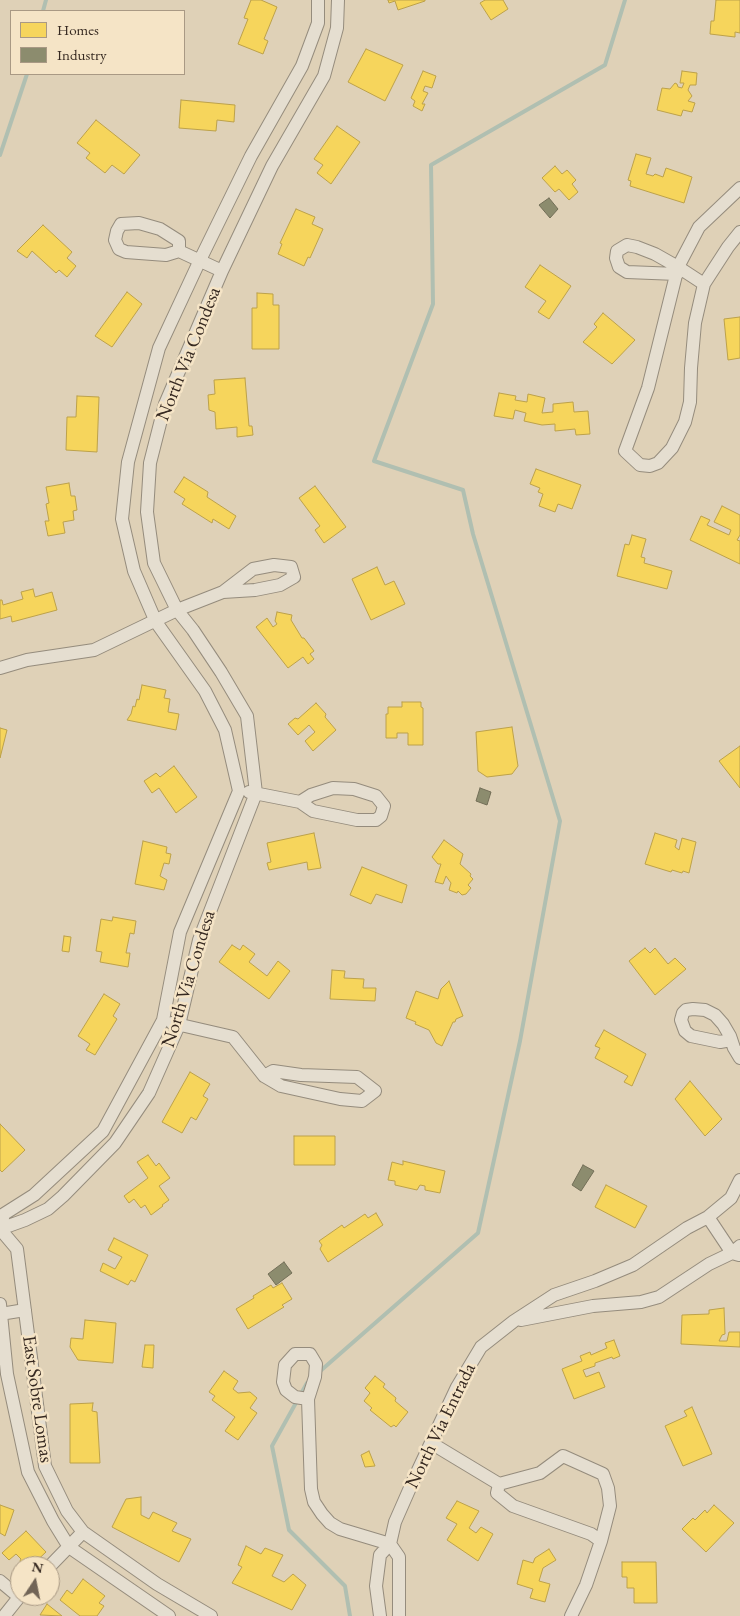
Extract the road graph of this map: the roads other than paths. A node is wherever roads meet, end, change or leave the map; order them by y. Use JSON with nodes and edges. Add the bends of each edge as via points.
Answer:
{"nodes":[{"id":1,"x":318,"y":0,"type":"edge"},
{"id":2,"x":338,"y":0,"type":"edge"},
{"id":3,"x":740,"y":188,"type":"edge"},
{"id":4,"x":740,"y":232,"type":"edge"},
{"id":5,"x":179,"y":251,"type":"junction"},
{"id":6,"x":200,"y":260,"type":"junction"},
{"id":7,"x":677,"y":270,"type":"junction"},
{"id":8,"x":222,"y":271,"type":"junction"},
{"id":9,"x":704,"y":284,"type":"junction"},
{"id":10,"x":223,"y":592,"type":"junction"},
{"id":11,"x":177,"y":610,"type":"junction"},
{"id":12,"x":156,"y":622,"type":"junction"},
{"id":13,"x":0,"y":668,"type":"edge"},
{"id":14,"x":239,"y":791,"type":"junction"},
{"id":15,"x":256,"y":793,"type":"junction"},
{"id":16,"x":300,"y":802,"type":"junction"},
{"id":17,"x":163,"y":1020,"type":"junction"},
{"id":18,"x":179,"y":1025,"type":"junction"},
{"id":19,"x":731,"y":1040,"type":"dead end"},
{"id":20,"x":740,"y":1058,"type":"edge"},
{"id":21,"x":317,"y":1075,"type":"junction"},
{"id":22,"x":264,"y":1076,"type":"junction"},
{"id":23,"x":313,"y":1093,"type":"junction"},
{"id":24,"x":740,"y":1180,"type":"edge"},
{"id":25,"x":708,"y":1217,"type":"junction"},
{"id":26,"x":0,"y":1229,"type":"edge"},
{"id":27,"x":737,"y":1251,"type":"edge"},
{"id":28,"x":25,"y":1310,"type":"junction"},
{"id":29,"x":0,"y":1311,"type":"edge"},
{"id":30,"x":514,"y":1321,"type":"junction"},
{"id":31,"x":308,"y":1399,"type":"dead end"},
{"id":32,"x":431,"y":1443,"type":"junction"},
{"id":33,"x":499,"y":1484,"type":"junction"},
{"id":34,"x":83,"y":1532,"type":"junction"},
{"id":35,"x":601,"y":1541,"type":"junction"},
{"id":36,"x":390,"y":1544,"type":"junction"},
{"id":37,"x":69,"y":1547,"type":"junction"},
{"id":38,"x":60,"y":1556,"type":"edge"},
{"id":39,"x":0,"y":1581,"type":"edge"},
{"id":40,"x":10,"y":1589,"type":"edge"},
{"id":41,"x":12,"y":1606,"type":"edge"},
{"id":42,"x":4,"y":1616,"type":"edge"},
{"id":43,"x":169,"y":1616,"type":"edge"},
{"id":44,"x":211,"y":1616,"type":"edge"},
{"id":45,"x":380,"y":1616,"type":"edge"},
{"id":46,"x":399,"y":1616,"type":"edge"},
{"id":47,"x":571,"y":1616,"type":"edge"}],
"edges":[{"from":1,"to":6,"type":"street","name":"North Via Condesa","via":[[318,23],[302,66],[251,156]]},
{"from":2,"to":8,"type":"street","name":"North Via Condesa","via":[[337,28],[324,76],[272,166]]},
{"from":3,"to":7,"type":"street","via":[[699,227]]},
{"from":4,"to":9,"type":"street"},
{"from":5,"to":5,"type":"street","via":[[179,241],[160,229],[139,223],[121,224],[117,231],[115,240],[119,249],[126,252],[166,256]]},
{"from":5,"to":6,"type":"street","name":"North Via Condesa"},
{"from":6,"to":8,"type":"street","name":"North Via Condesa"},
{"from":6,"to":12,"type":"street","name":"North Via Condesa","via":[[159,348],[128,462],[122,519],[134,571]]},
{"from":7,"to":9,"type":"street"},
{"from":7,"to":9,"type":"street","via":[[648,388],[625,452],[640,465],[658,463],[672,448],[685,422],[690,402],[695,323]]},
{"from":8,"to":11,"type":"street","name":"North Via Condesa","via":[[165,404],[150,463],[147,512],[154,563]]},
{"from":10,"to":10,"type":"street","via":[[280,585],[294,577],[291,567],[274,564],[253,569]]},
{"from":10,"to":11,"type":"street"},
{"from":11,"to":12,"type":"street"},
{"from":11,"to":15,"type":"street","name":"North Via Condesa","via":[[221,672],[247,716]]},
{"from":12,"to":13,"type":"street","via":[[94,650],[27,660]]},
{"from":12,"to":14,"type":"street","name":"North Via Condesa","via":[[205,691],[225,730]]},
{"from":14,"to":15,"type":"street"},
{"from":14,"to":17,"type":"street","name":"North Via Condesa","via":[[180,932]]},
{"from":15,"to":16,"type":"street"},
{"from":15,"to":18,"type":"street","name":"North Via Condesa","via":[[199,940]]},
{"from":16,"to":16,"type":"street","via":[[313,811],[357,820],[376,820],[384,806],[376,796],[354,789],[333,788]]},
{"from":17,"to":18,"type":"street"},
{"from":17,"to":26,"type":"street","name":"North Via Condesa","via":[[103,1131],[34,1196],[4,1214]]},
{"from":18,"to":22,"type":"street","via":[[233,1037]]},
{"from":18,"to":26,"type":"street","name":"North Via Condesa","via":[[149,1093],[115,1143],[48,1209]]},
{"from":19,"to":20,"type":"street"},
{"from":21,"to":22,"type":"street","via":[[273,1071]]},
{"from":21,"to":23,"type":"street"},
{"from":21,"to":23,"type":"street","via":[[357,1077],[375,1091],[362,1101]]},
{"from":22,"to":23,"type":"street","via":[[281,1086]]},
{"from":24,"to":25,"type":"street","name":"North Via Entrada","via":[[731,1198]]},
{"from":25,"to":27,"type":"street"},
{"from":25,"to":30,"type":"street","name":"North Via Entrada","via":[[633,1265],[554,1295]]},
{"from":26,"to":28,"type":"street","name":"East Sobre Lomas","via":[[17,1249]]},
{"from":27,"to":30,"type":"street","name":"North Via Entrada","via":[[709,1264],[659,1297]]},
{"from":28,"to":29,"type":"street"},
{"from":28,"to":34,"type":"street","name":"East Sobre Lomas","via":[[45,1466],[66,1511]]},
{"from":29,"to":37,"type":"street","name":"East Sobre Lomas","via":[[7,1374],[28,1472]]},
{"from":30,"to":32,"type":"street","name":"North Via Entrada","via":[[481,1347],[457,1387]]},
{"from":31,"to":36,"type":"street","via":[[314,1502],[335,1526]]},
{"from":32,"to":33,"type":"street"},
{"from":32,"to":36,"type":"street","name":"North Via Entrada","via":[[395,1522]]},
{"from":33,"to":35,"type":"street","via":[[497,1493],[513,1506],[591,1534]]},
{"from":33,"to":35,"type":"street","via":[[540,1472],[563,1456],[603,1474],[610,1506]]},
{"from":34,"to":37,"type":"street"},
{"from":34,"to":44,"type":"street","name":"East Sobre Lomas","via":[[157,1584]]},
{"from":35,"to":47,"type":"street"},
{"from":36,"to":45,"type":"street","name":"North Via Entrada","via":[[380,1555],[376,1586]]},
{"from":36,"to":46,"type":"street","via":[[399,1558]]},
{"from":37,"to":38,"type":"street"},
{"from":37,"to":43,"type":"street","name":"East Sobre Lomas"},
{"from":39,"to":40,"type":"street"},
{"from":41,"to":42,"type":"street"}]}
